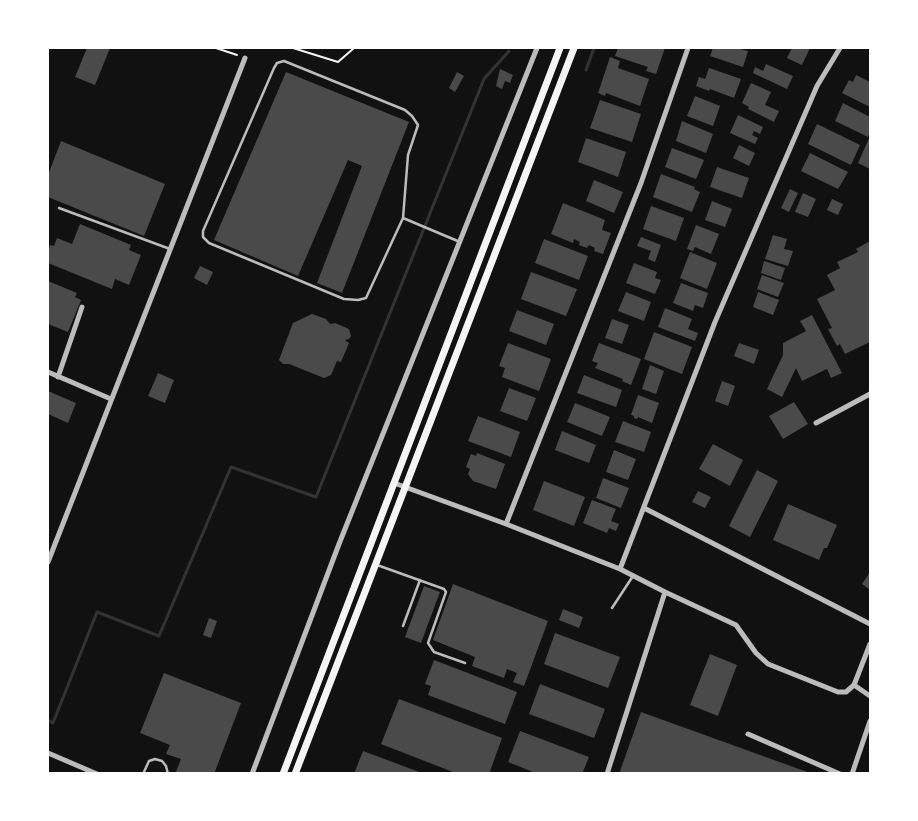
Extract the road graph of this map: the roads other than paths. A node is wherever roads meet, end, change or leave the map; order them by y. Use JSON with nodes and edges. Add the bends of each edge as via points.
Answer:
{"nodes":[{"id":1,"x":537,"y":48,"type":"edge"},
{"id":2,"x":560,"y":48,"type":"edge"},
{"id":3,"x":574,"y":48,"type":"edge"},
{"id":4,"x":688,"y":48,"type":"edge"},
{"id":5,"x":840,"y":48,"type":"edge"},
{"id":6,"x":245,"y":58,"type":"road end"},
{"id":7,"x":59,"y":208,"type":"dead end"},
{"id":8,"x":403,"y":218,"type":"junction"},
{"id":9,"x":460,"y":242,"type":"junction"},
{"id":10,"x":170,"y":249,"type":"junction"},
{"id":11,"x":82,"y":306,"type":"dead end"},
{"id":12,"x":48,"y":372,"type":"edge"},
{"id":13,"x":58,"y":377,"type":"junction"},
{"id":14,"x":870,"y":394,"type":"edge"},
{"id":15,"x":111,"y":399,"type":"junction"},
{"id":16,"x":816,"y":423,"type":"dead end"},
{"id":17,"x":394,"y":483,"type":"junction"},
{"id":18,"x":405,"y":488,"type":"junction"},
{"id":19,"x":644,"y":508,"type":"junction"},
{"id":20,"x":506,"y":524,"type":"junction"},
{"id":21,"x":48,"y":562,"type":"edge"},
{"id":22,"x":376,"y":565,"type":"junction"},
{"id":23,"x":620,"y":569,"type":"junction"},
{"id":24,"x":633,"y":576,"type":"junction"},
{"id":25,"x":420,"y":580,"type":"junction"},
{"id":26,"x":665,"y":592,"type":"junction"},
{"id":27,"x":612,"y":608,"type":"dead end"},
{"id":28,"x":870,"y":624,"type":"edge"},
{"id":29,"x":403,"y":626,"type":"dead end"},
{"id":30,"x":870,"y":644,"type":"edge"},
{"id":31,"x":465,"y":664,"type":"dead end"},
{"id":32,"x":854,"y":685,"type":"junction"},
{"id":33,"x":870,"y":696,"type":"edge"},
{"id":34,"x":870,"y":721,"type":"edge"},
{"id":35,"x":748,"y":734,"type":"dead end"},
{"id":36,"x":48,"y":753,"type":"edge"},
{"id":37,"x":97,"y":774,"type":"edge"},
{"id":38,"x":143,"y":774,"type":"edge"},
{"id":39,"x":168,"y":774,"type":"edge"},
{"id":40,"x":252,"y":774,"type":"edge"},
{"id":41,"x":283,"y":774,"type":"edge"},
{"id":42,"x":295,"y":774,"type":"edge"},
{"id":43,"x":607,"y":774,"type":"edge"},
{"id":44,"x":840,"y":774,"type":"edge"},
{"id":45,"x":852,"y":774,"type":"edge"}],
"edges":[{"from":1,"to":9,"type":"street"},
{"from":2,"to":17,"type":"main road"},
{"from":3,"to":18,"type":"main road"},
{"from":4,"to":20,"type":"street","via":[[641,183]]},
{"from":5,"to":19,"type":"street","via":[[817,86],[715,322]]},
{"from":6,"to":10,"type":"street"},
{"from":7,"to":10,"type":"lane"},
{"from":8,"to":8,"type":"lane","via":[[366,298],[358,300],[344,299],[203,238],[203,231],[274,68],[284,61],[405,110],[412,116],[418,125],[408,155]]},
{"from":8,"to":9,"type":"lane"},
{"from":9,"to":40,"type":"street"},
{"from":10,"to":15,"type":"street"},
{"from":11,"to":13,"type":"street"},
{"from":12,"to":13,"type":"street"},
{"from":13,"to":15,"type":"street"},
{"from":14,"to":16,"type":"street"},
{"from":15,"to":21,"type":"street"},
{"from":17,"to":18,"type":"street"},
{"from":17,"to":41,"type":"main road"},
{"from":18,"to":20,"type":"street"},
{"from":18,"to":22,"type":"main road"},
{"from":19,"to":23,"type":"street"},
{"from":19,"to":28,"type":"street"},
{"from":20,"to":23,"type":"street"},
{"from":22,"to":25,"type":"lane"},
{"from":22,"to":42,"type":"main road"},
{"from":23,"to":24,"type":"street"},
{"from":24,"to":26,"type":"street"},
{"from":24,"to":27,"type":"lane"},
{"from":25,"to":29,"type":"lane"},
{"from":25,"to":31,"type":"lane","via":[[446,592],[428,643],[430,648]]},
{"from":26,"to":32,"type":"street","via":[[736,624],[768,664],[838,692],[846,692]]},
{"from":26,"to":43,"type":"street"},
{"from":30,"to":32,"type":"street"},
{"from":32,"to":33,"type":"street"},
{"from":34,"to":45,"type":"street"},
{"from":35,"to":44,"type":"street"},
{"from":36,"to":37,"type":"street"},
{"from":38,"to":39,"type":"lane","via":[[149,761],[156,759],[162,761]]}]}
